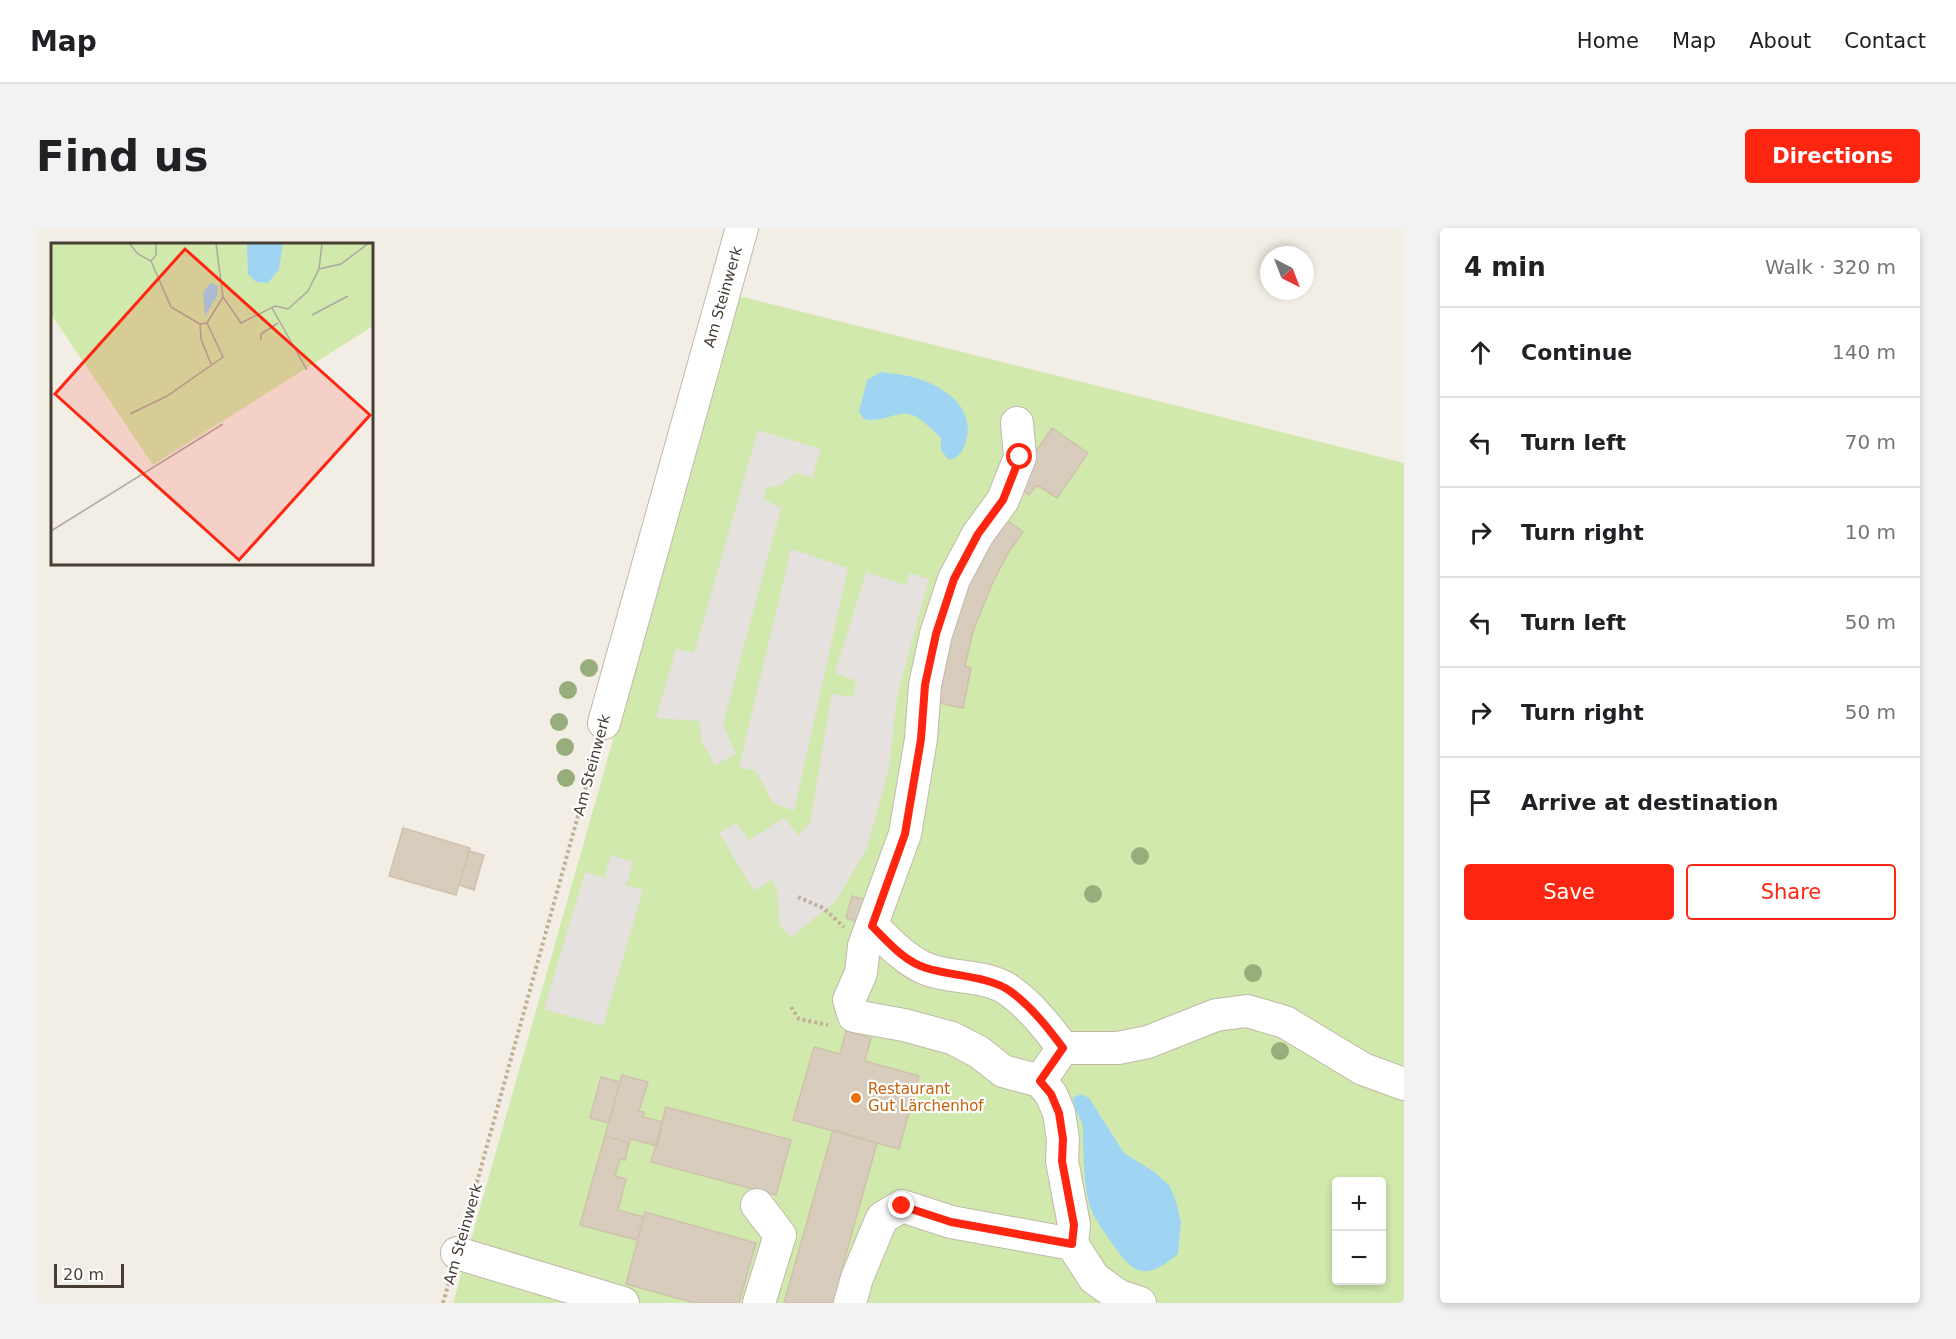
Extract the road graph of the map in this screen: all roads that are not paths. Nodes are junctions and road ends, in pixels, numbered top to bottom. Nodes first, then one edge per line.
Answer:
1 (742, 228) edge
2 (1017, 423) dead end
3 (604, 723) road end
4 (868, 936) junction
5 (1063, 1048) junction
6 (1040, 1081) junction
7 (1404, 1084) edge
8 (758, 1204) dead end
9 (1072, 1244) junction
10 (457, 1253) road end
11 (623, 1303) edge
12 (759, 1303) edge
13 (850, 1303) edge
14 (1140, 1303) edge

1 - 3 street, Am Steinwerk
2 - 4 street
4 - 5 street
4 - 6 street
5 - 6 street
5 - 7 street
6 - 9 street
8 - 12 street
9 - 13 street
9 - 14 street
10 - 11 street

